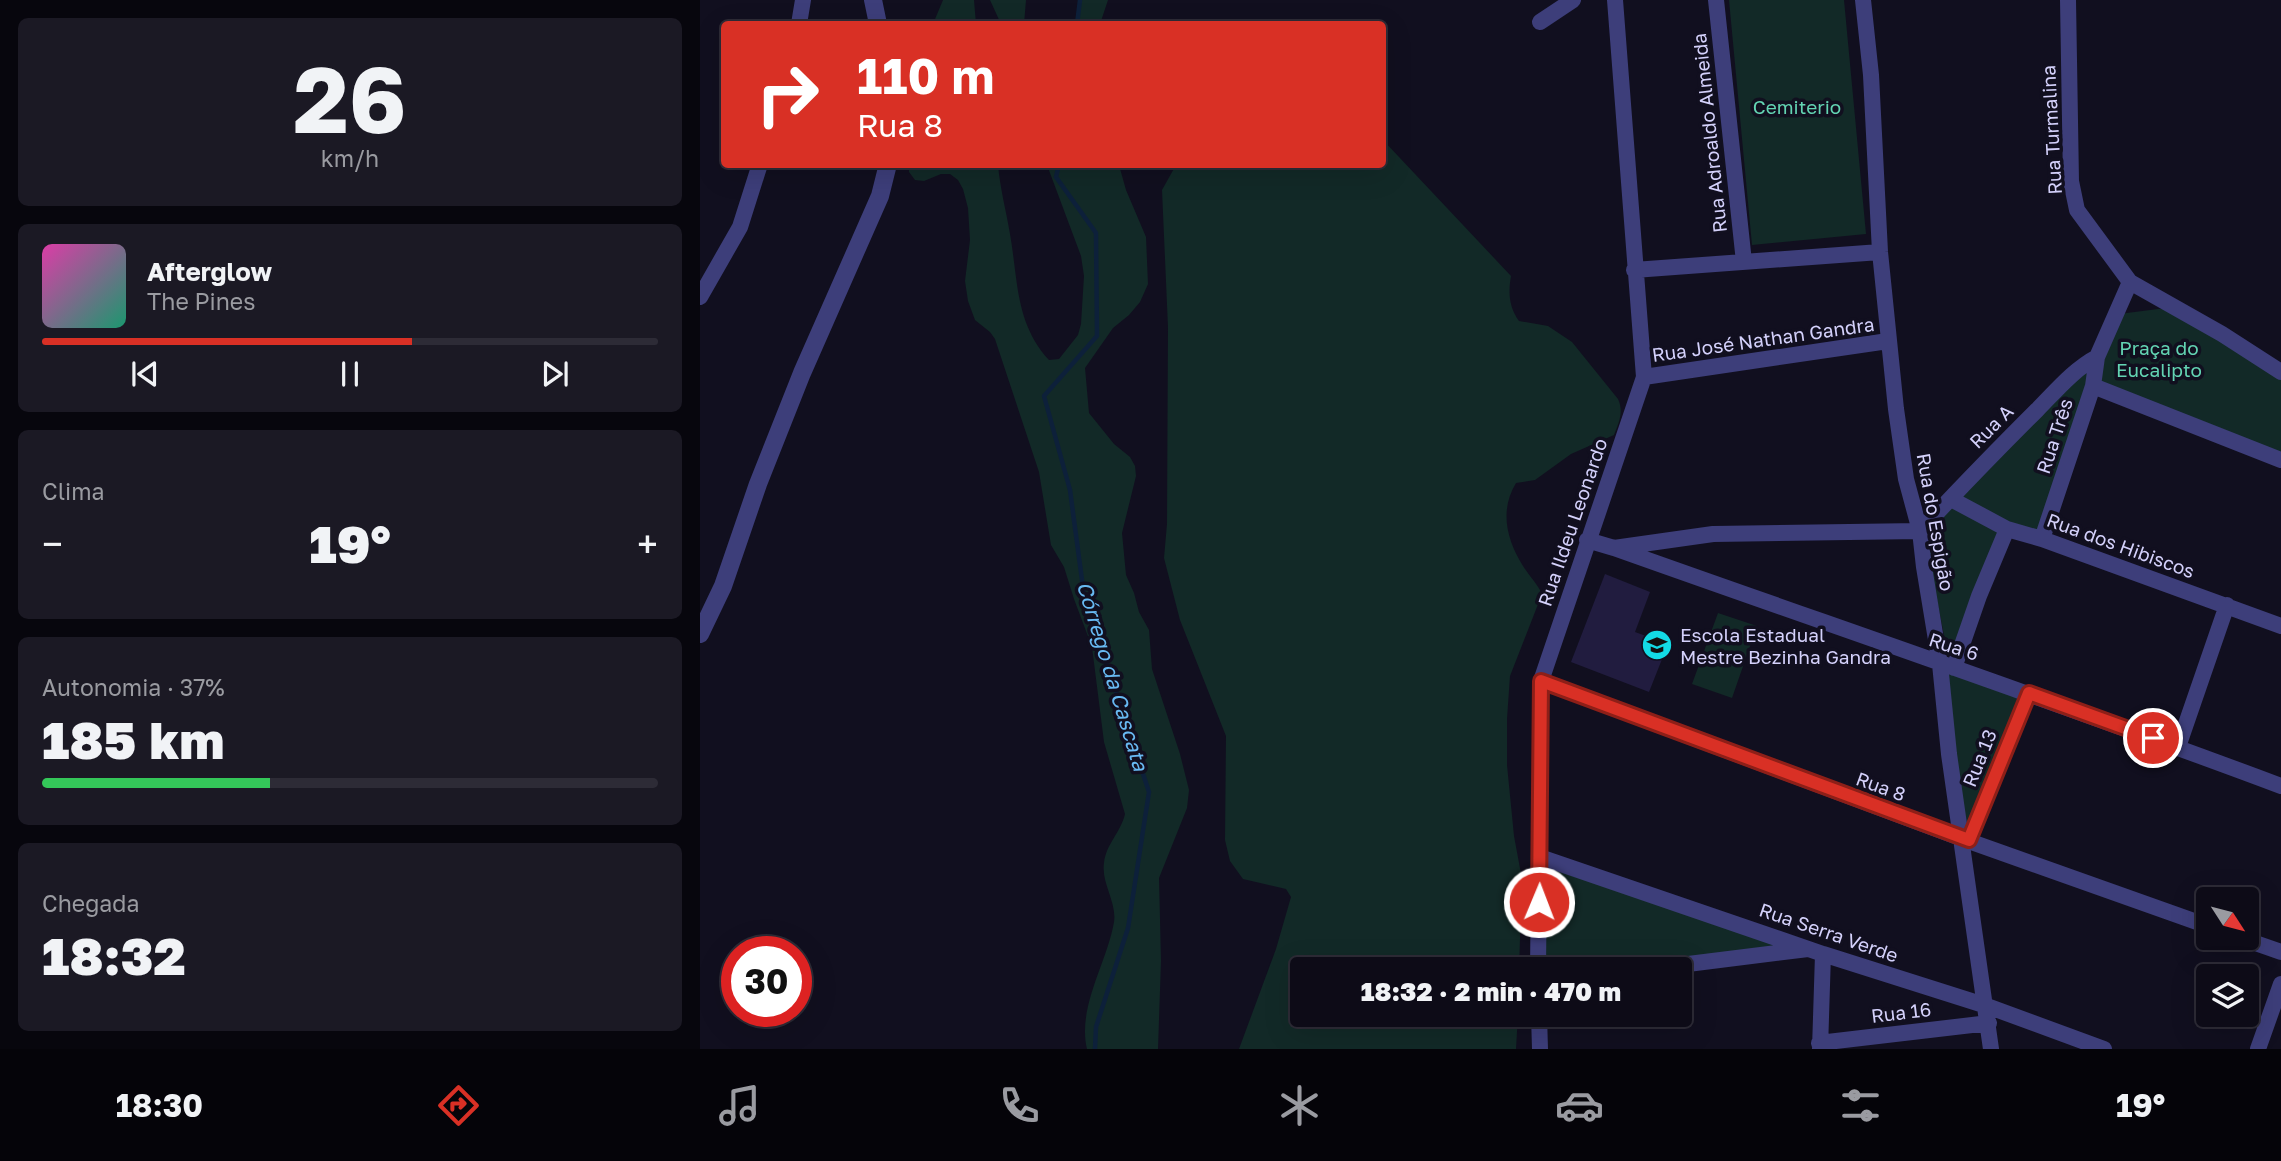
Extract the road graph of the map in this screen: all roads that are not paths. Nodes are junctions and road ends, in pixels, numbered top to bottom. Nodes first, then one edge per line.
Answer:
1 (803, 0) edge
2 (873, 0) edge
3 (1573, 0) edge
4 (1615, 0) edge
5 (1716, 0) edge
6 (1863, 0) edge
7 (2068, 0) edge
8 (800, 21) edge
9 (877, 21) edge
10 (1540, 22) dead end
11 (759, 168) edge
12 (887, 168) edge
13 (1880, 252) junction
14 (1744, 262) junction
15 (1634, 270) junction
16 (2130, 282) junction
17 (700, 297) edge
18 (1888, 341) junction
19 (2097, 357) junction
20 (2281, 372) edge
21 (1644, 377) junction
22 (2093, 386) junction
23 (2281, 460) edge
24 (1951, 499) junction
25 (2007, 529) junction
26 (1920, 531) junction
27 (2042, 538) junction
28 (1587, 540) junction
29 (1614, 548) junction
30 (2227, 606) junction
31 (2281, 626) edge
32 (700, 634) edge
33 (1947, 666) junction
34 (1541, 681) junction
35 (2029, 693) junction
36 (2178, 747) junction
37 (2281, 786) edge
38 (1966, 839) junction
39 (1540, 857) junction
40 (2196, 922) edge
41 (2259, 944) edge
42 (1816, 951) junction
43 (2281, 952) edge
44 (1538, 957) edge
45 (1692, 964) edge
46 (2281, 984) edge
47 (1988, 1014) junction
48 (1539, 1027) edge
49 (1820, 1046) edge
50 (2095, 1048) edge
51 (1540, 1049) edge
52 (1991, 1049) edge
53 (2258, 1049) edge

1 - 8 street
2 - 9 street
3 - 10 street
4 - 15 street
5 - 14 street, Rua Adroaldo Almeida
6 - 13 street, Rua do Espigão
7 - 16 street, Rua Turmalina
11 - 17 street
12 - 32 street
13 - 14 street
13 - 18 street, Rua do Espigão
14 - 15 street
15 - 21 street
16 - 19 street
16 - 20 street
18 - 21 street, Rua José Nathan Gandra
18 - 26 street, Rua do Espigão
19 - 22 street
19 - 24 street, Rua A
21 - 28 street, Rua Ildeu Leonardo
22 - 23 street
22 - 27 street, Rua Três
24 - 25 street, Rua dos Hibiscos
24 - 26 street, Rua A
25 - 27 street, Rua dos Hibiscos
25 - 33 street
26 - 29 street
26 - 33 street, Rua do Espigão
27 - 30 street, Rua dos Hibiscos
28 - 29 street
28 - 34 street, Rua Ildeu Leonardo
29 - 33 street, Rua 6
30 - 31 street, Rua dos Hibiscos
30 - 36 street
33 - 35 street, Rua 6
33 - 38 street, Rua do Espigão
34 - 38 street, Rua 8
34 - 39 street, Rua Ildeu Leonardo
35 - 36 street, Rua 6
35 - 38 street, Rua 13
36 - 37 street, Rua 6
38 - 40 street, Rua 8
38 - 47 street, Rua do Espigão
39 - 42 street, Rua Serra Verde
39 - 44 street, Rua Ildeu Leonardo
41 - 43 street
42 - 45 street
42 - 47 street, Rua Serra Verde
42 - 49 street
46 - 53 street
47 - 49 street, Rua 16
47 - 50 street, Rua Serra Verde
47 - 52 street, Rua do Espigão
48 - 51 street

